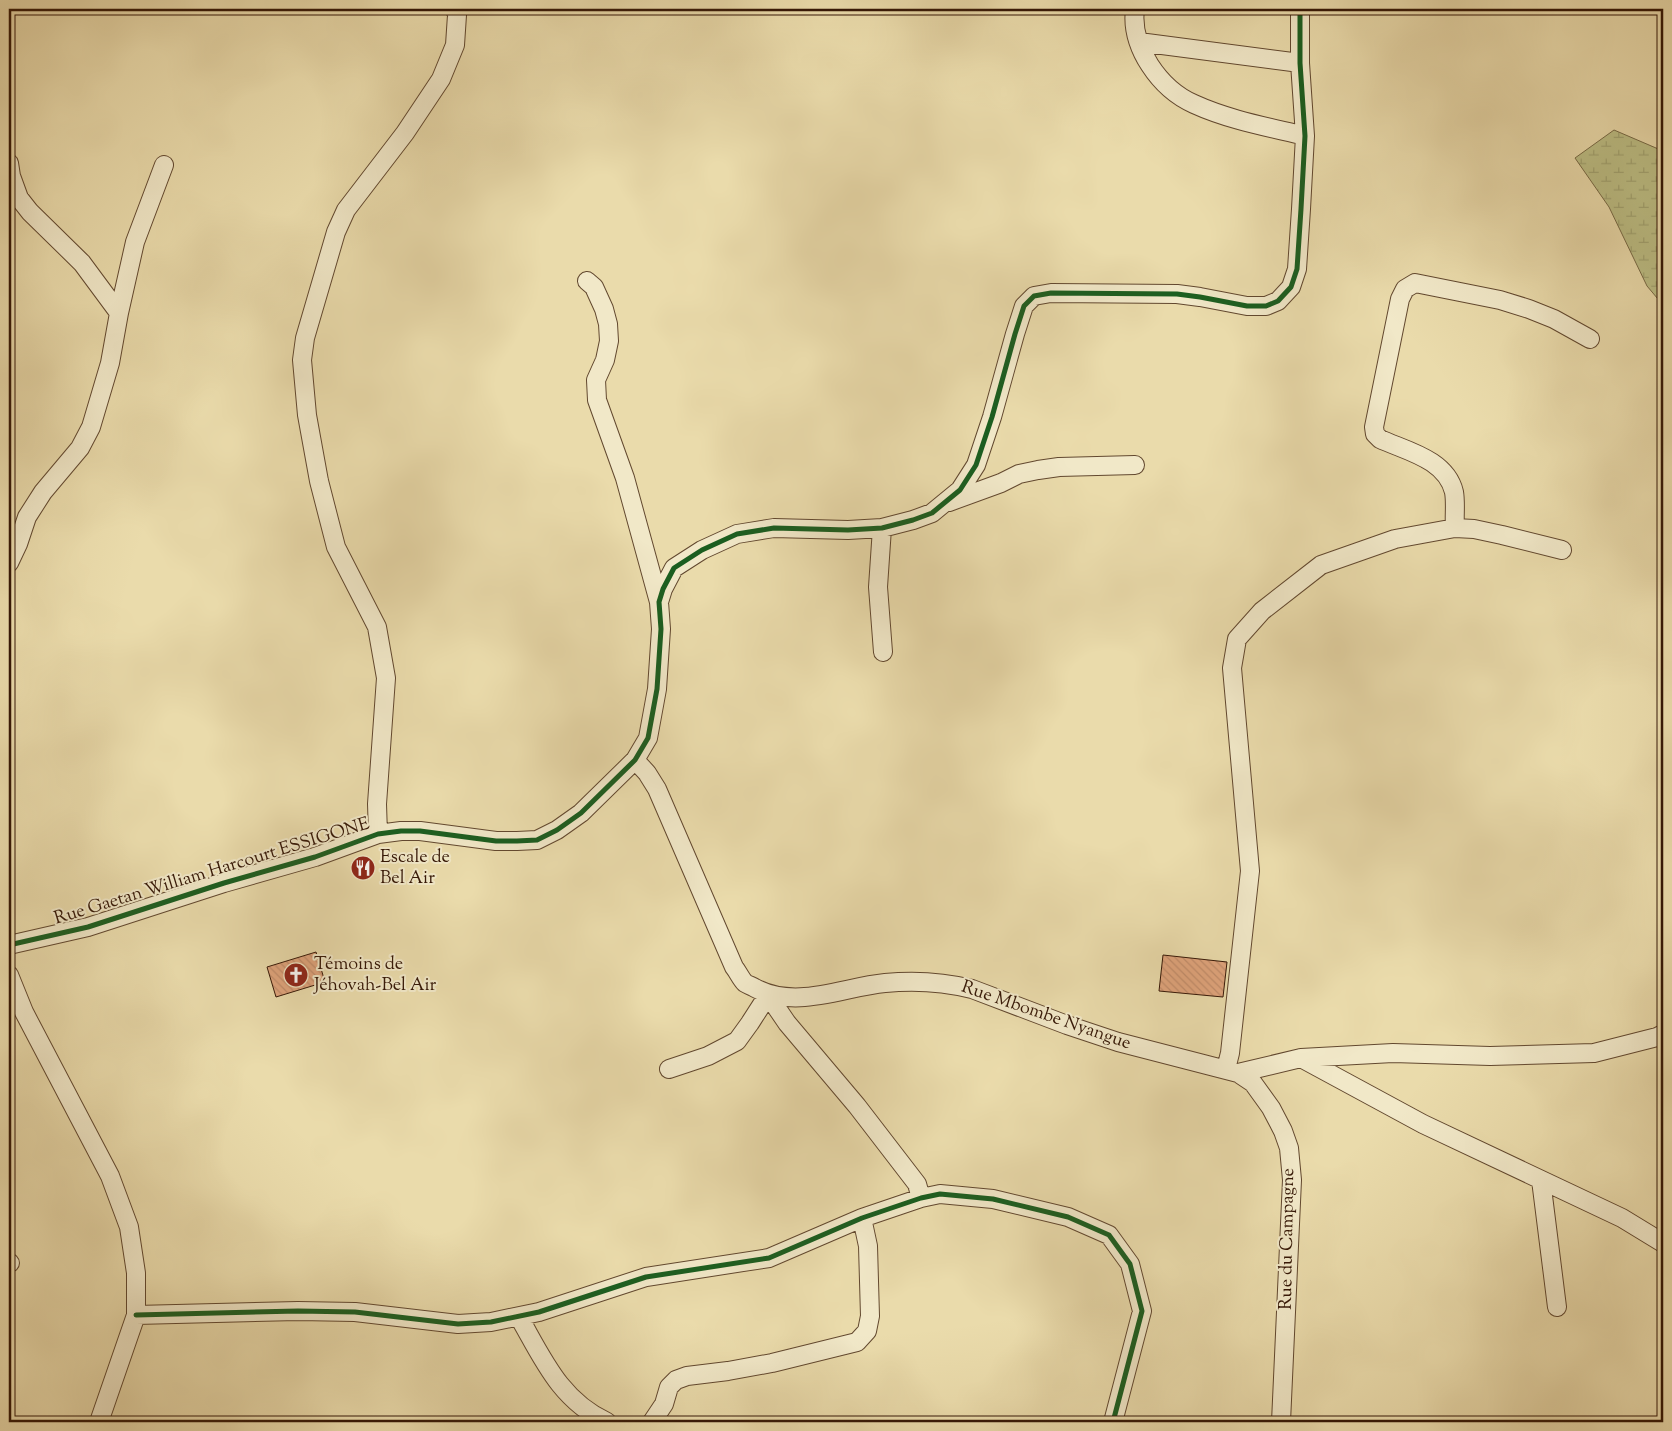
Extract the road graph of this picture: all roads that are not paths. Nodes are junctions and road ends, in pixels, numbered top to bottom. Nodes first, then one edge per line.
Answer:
1 (454, 9) edge
2 (1134, 9) edge
3 (1300, 9) edge
4 (1138, 42) junction
5 (1300, 64) junction
6 (1305, 136) junction
7 (9, 163) edge
8 (164, 165) dead end
9 (587, 281) dead end
10 (119, 313) junction
11 (1590, 339) dead end
12 (1135, 465) dead end
13 (943, 504) junction
14 (882, 528) junction
15 (1455, 528) junction
16 (1562, 550) dead end
17 (9, 564) edge
18 (659, 602) junction
19 (883, 652) dead end
20 (635, 760) junction
21 (378, 834) junction
22 (9, 945) edge
23 (9, 975) edge
24 (768, 995) junction
25 (1663, 1034) edge
26 (1301, 1058) junction
27 (669, 1070) dead end
28 (1232, 1071) junction
29 (1540, 1180) junction
30 (921, 1198) junction
31 (862, 1218) junction
32 (1663, 1243) edge
33 (1557, 1307) dead end
34 (136, 1315) junction
35 (519, 1317) junction
36 (99, 1422) edge
37 (606, 1422) edge
38 (652, 1422) edge
39 (1112, 1422) edge
40 (1281, 1422) edge

1 - 21 street
2 - 4 street
3 - 5 street
4 - 5 street
4 - 6 street
5 - 6 street
6 - 13 street
7 - 10 street
8 - 10 street
9 - 18 street, Rue Gaetan William Harcourt ESSIGONE
10 - 17 street
11 - 15 street
12 - 13 street
13 - 14 street
14 - 18 street
14 - 19 street
15 - 16 street
15 - 28 street
18 - 20 street, Rue Gaetan William Harcourt ESSIGONE
20 - 21 street, Rue Gaetan William Harcourt ESSIGONE
20 - 24 street, Rue Mbombe Nyangue
21 - 22 street, Rue Gaetan William Harcourt ESSIGONE
23 - 34 street
24 - 27 street
24 - 28 street, Rue Mbombe Nyangue
24 - 30 street
25 - 26 street
26 - 28 street
26 - 29 street
28 - 40 street, Rue du Campagne
29 - 32 street
29 - 33 street
30 - 31 street
30 - 39 street
31 - 35 street
31 - 38 street
34 - 35 street
34 - 36 street
35 - 37 street

